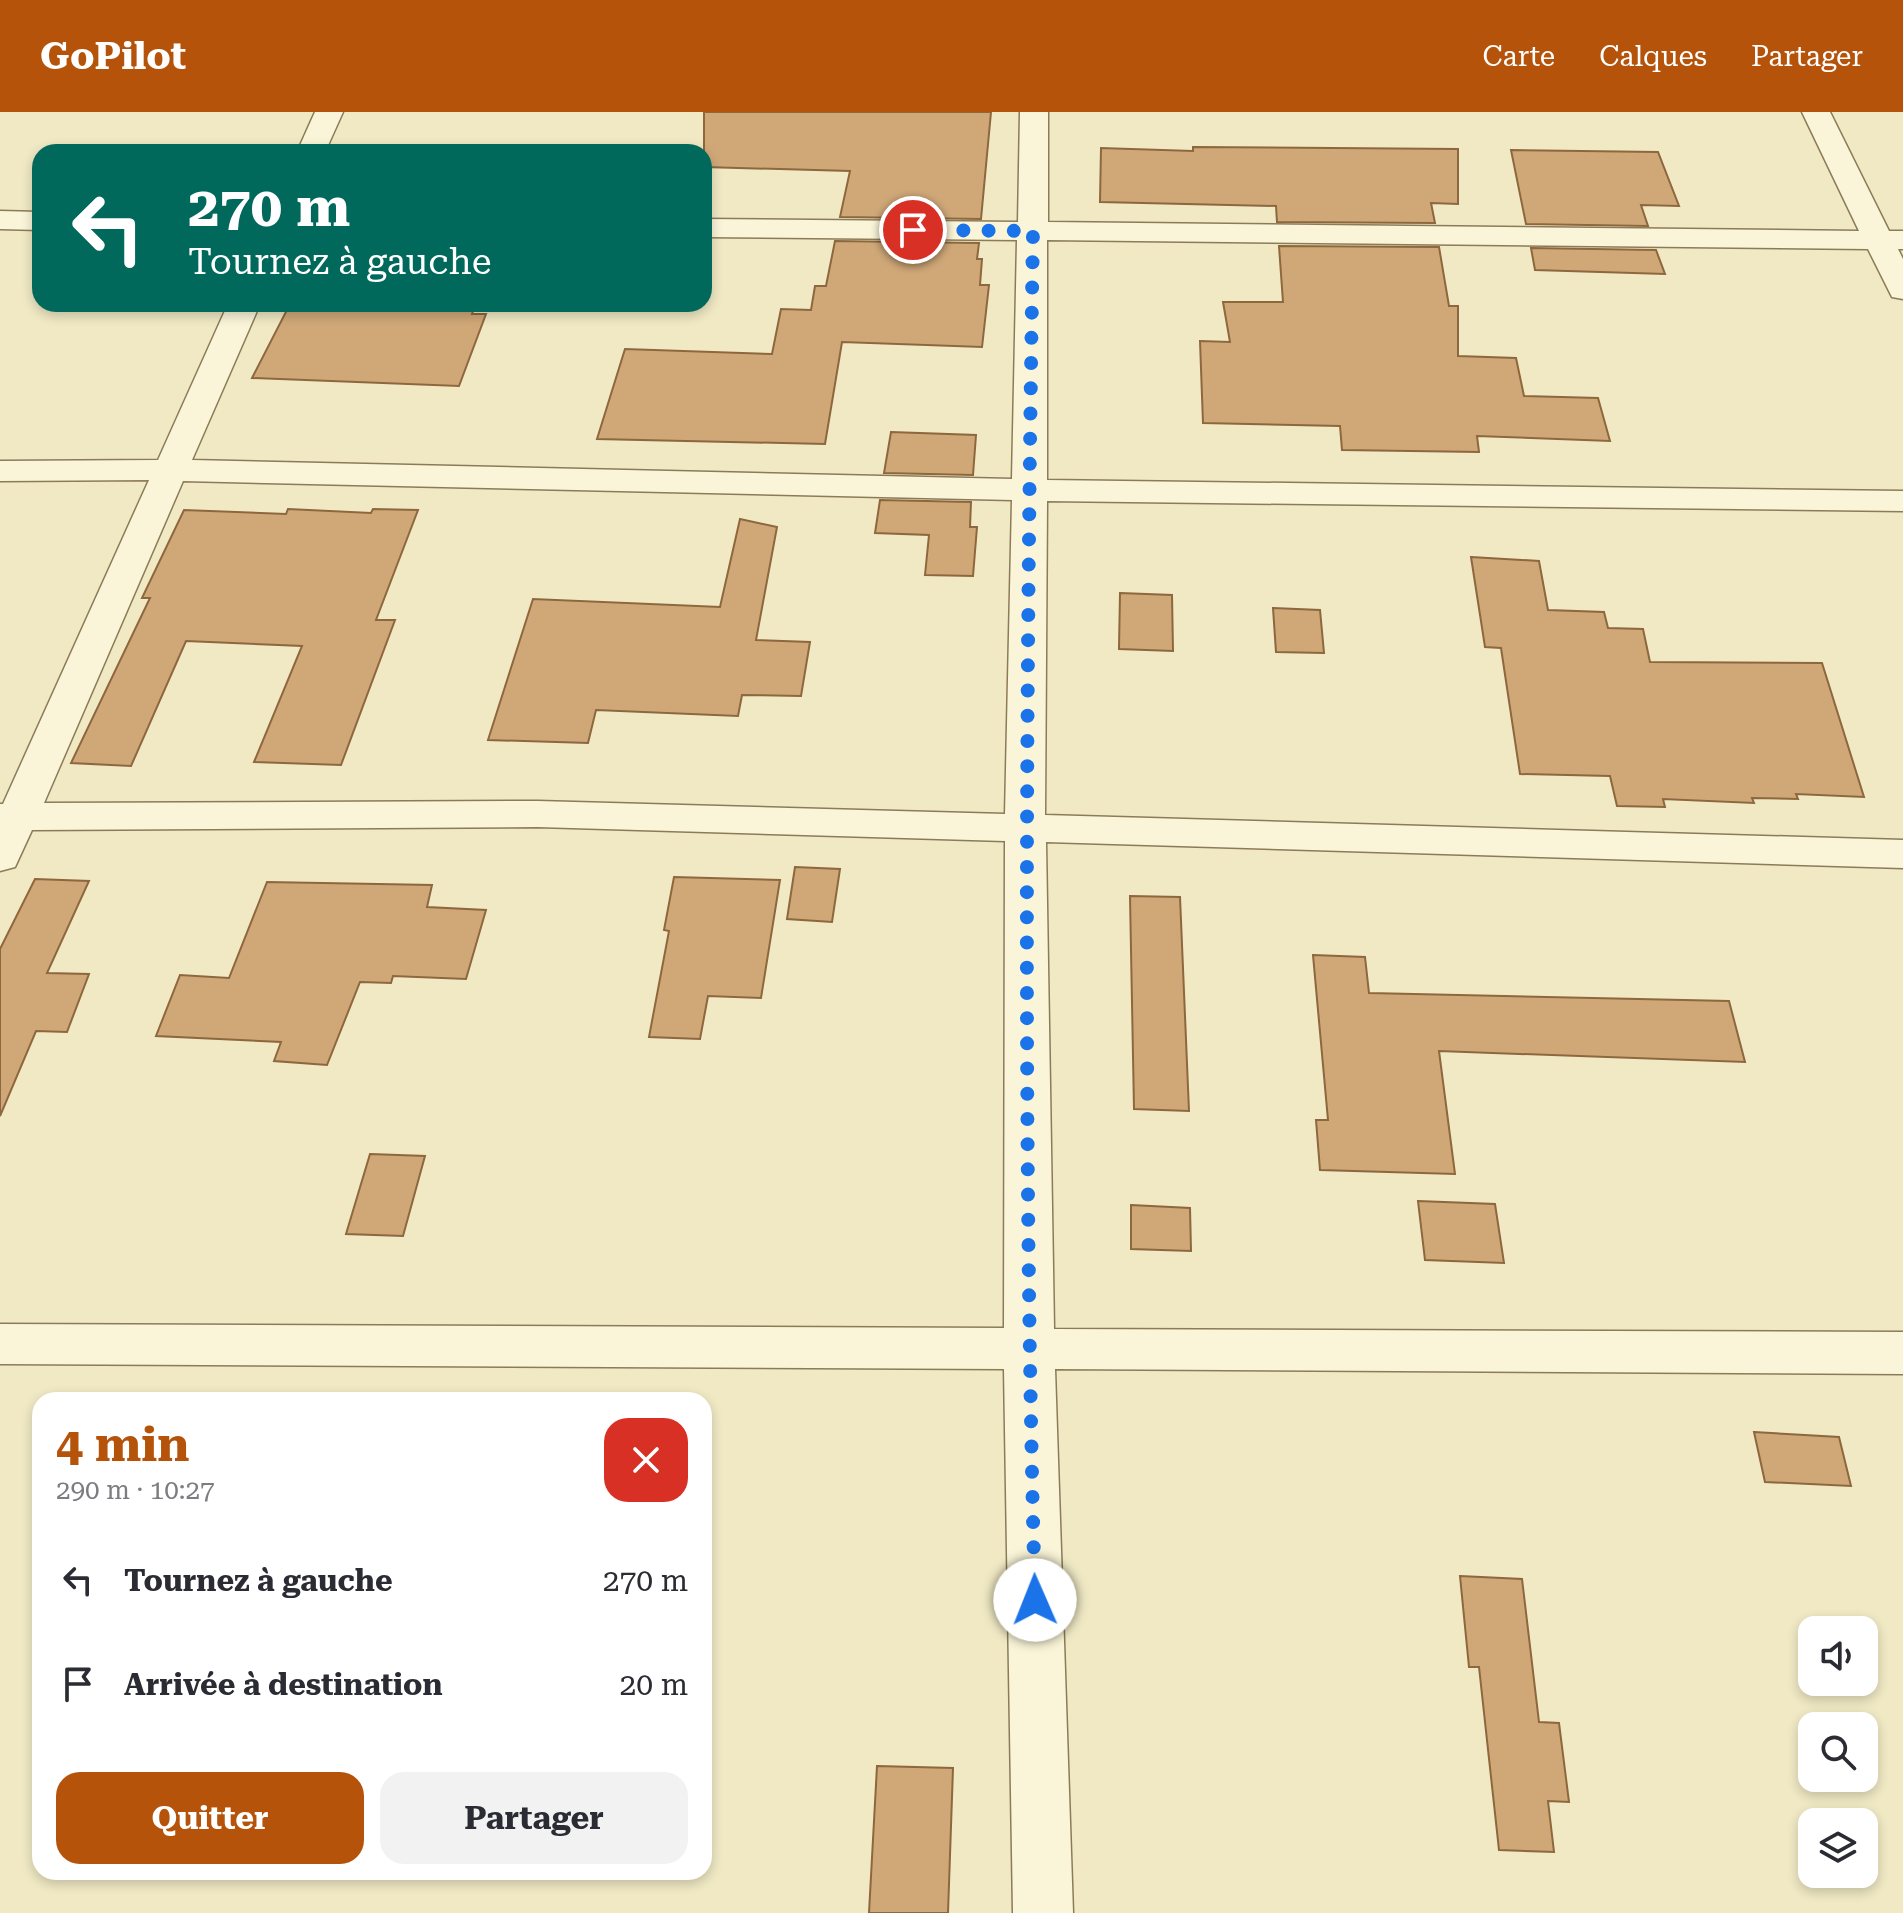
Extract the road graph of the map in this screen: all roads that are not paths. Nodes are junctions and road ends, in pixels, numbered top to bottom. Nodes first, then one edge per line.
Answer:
1 (329, 112) edge
2 (1034, 112) edge
3 (1816, 112) edge
4 (315, 144) edge
5 (0, 220) edge
6 (32, 221) edge
7 (712, 228) edge
8 (1033, 231) junction
9 (1891, 240) edge
10 (1903, 290) edge
11 (240, 312) edge
12 (171, 470) junction
13 (0, 471) edge
14 (1029, 490) junction
15 (1903, 501) edge
16 (8, 818) edge
17 (1025, 830) junction
18 (1903, 854) edge
19 (0, 857) edge
20 (0, 1344) edge
21 (1029, 1349) junction
22 (1903, 1353) edge
23 (1043, 1913) edge

1 - 4 street
2 - 8 street
3 - 9 street
5 - 6 street
7 - 8 street
8 - 9 street
8 - 14 street
9 - 10 street
11 - 12 street
12 - 13 street
12 - 14 street
12 - 16 street
14 - 15 street
14 - 17 street
16 - 17 street
16 - 19 street
17 - 18 street
17 - 21 street
20 - 21 street
21 - 22 street
21 - 23 street

